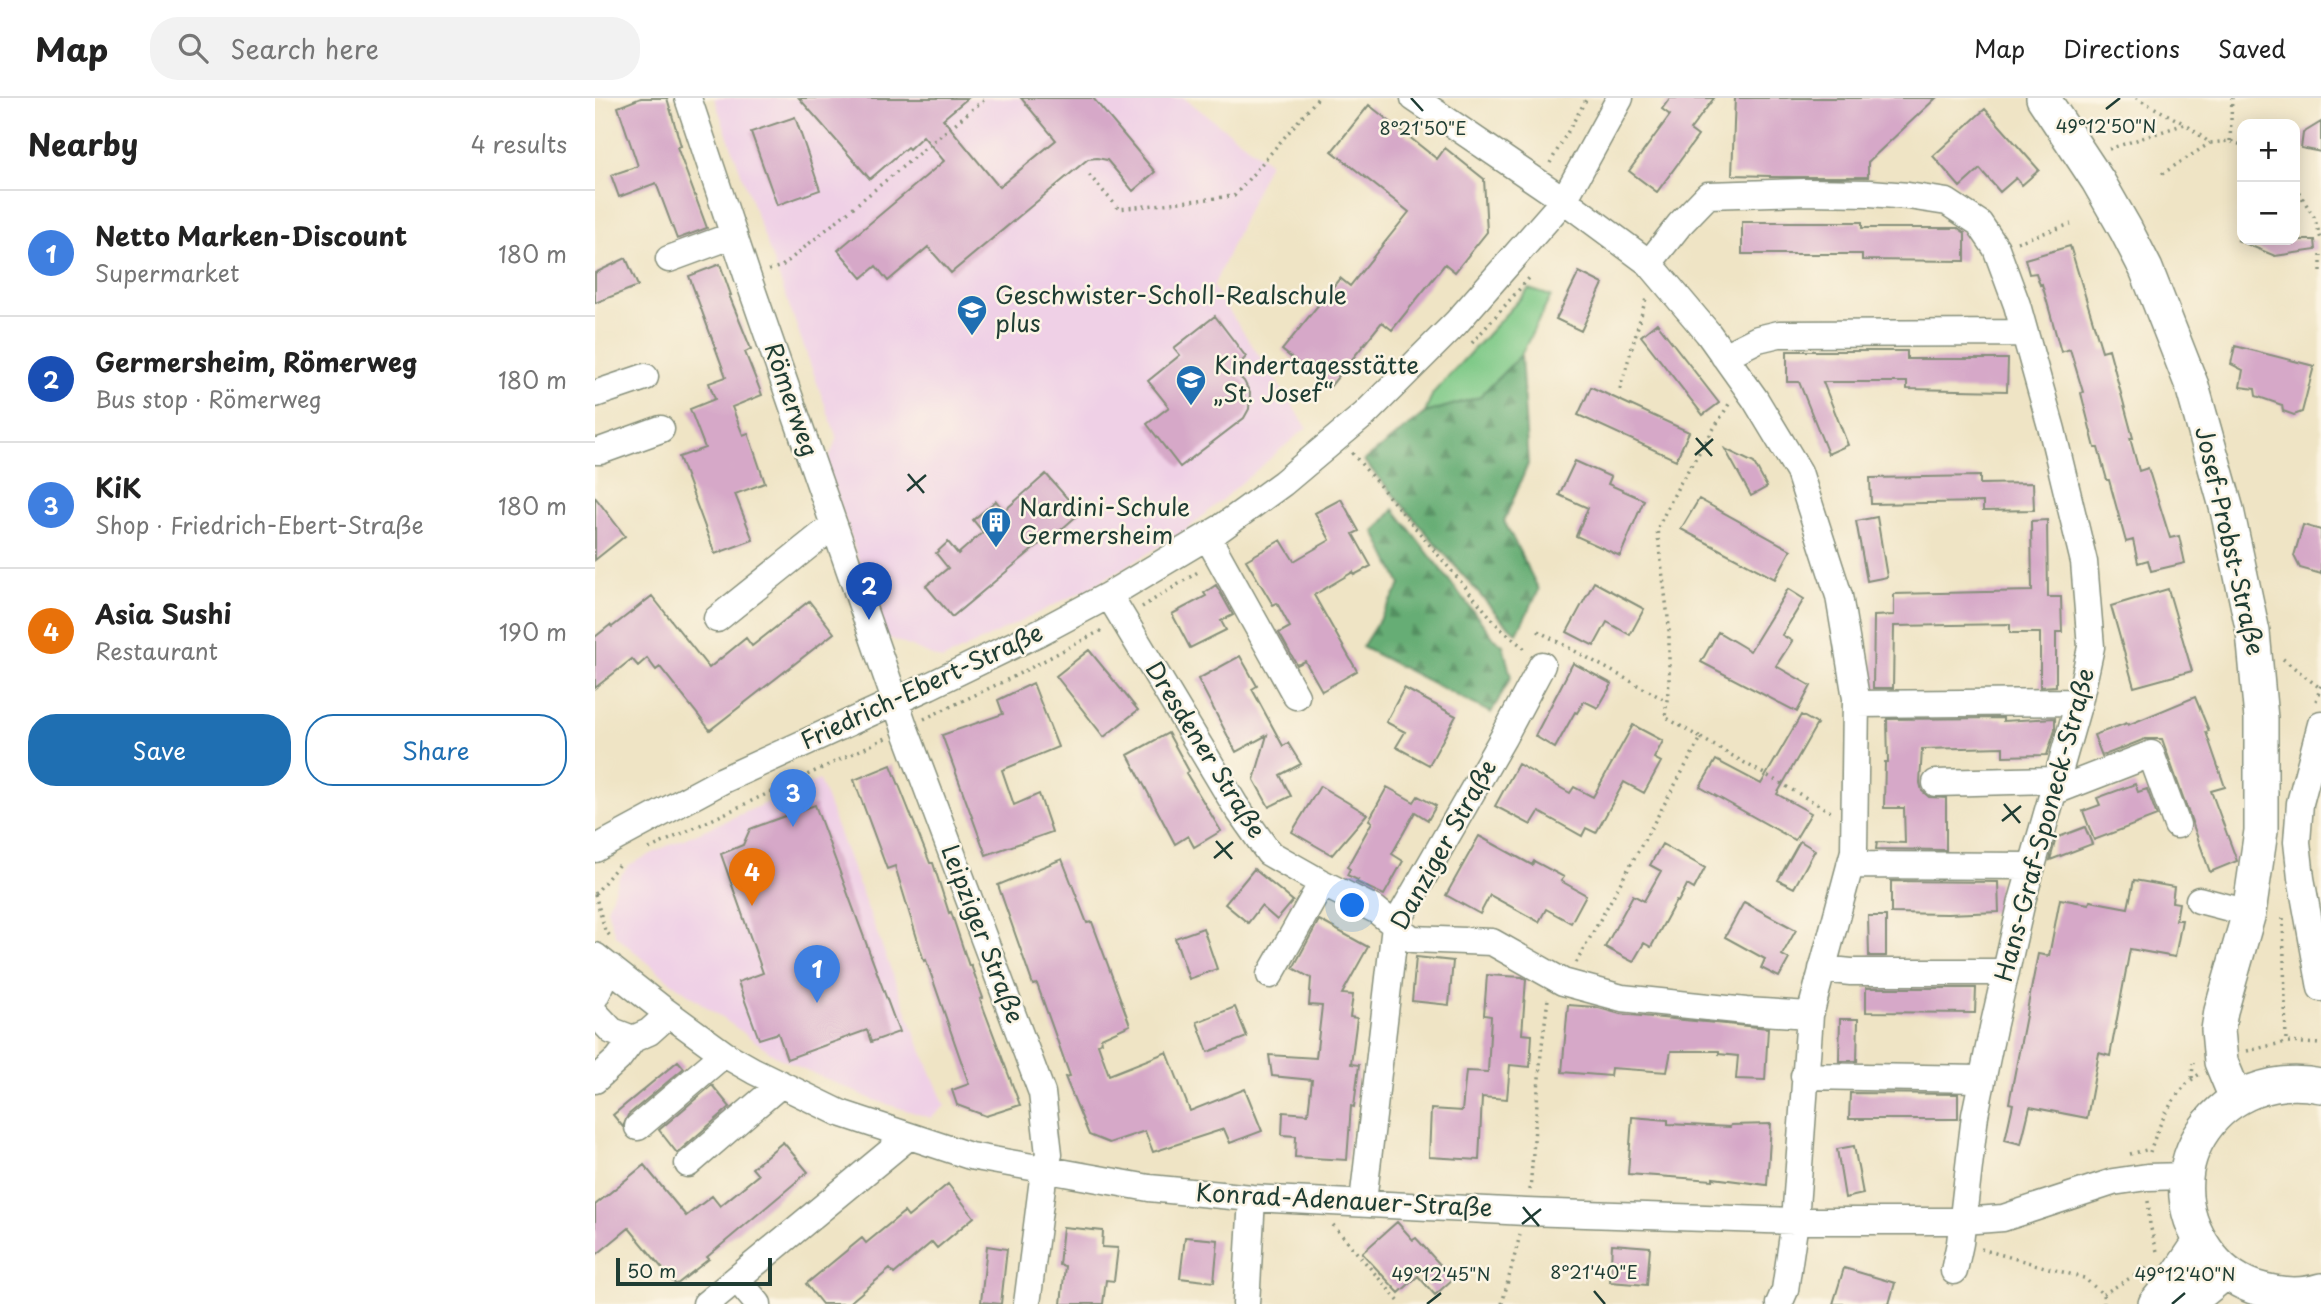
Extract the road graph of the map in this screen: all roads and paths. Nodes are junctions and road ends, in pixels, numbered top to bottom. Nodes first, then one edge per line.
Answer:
1 (688, 98) edge
2 (986, 98) edge
3 (1318, 98) edge
4 (1414, 98) edge
5 (1587, 98) edge
6 (1621, 98) edge
7 (2043, 98) edge
8 (2136, 98) edge
9 (2232, 98) edge
10 (2185, 124) junction
11 (2230, 141) junction
12 (2210, 143) junction
13 (2237, 143) edge
14 (2101, 152) dead end
15 (2162, 174) dead end
16 (1089, 175) dead end
17 (1539, 183) junction
18 (2300, 194) edge
19 (1564, 200) junction
20 (2071, 224) dead end
21 (734, 235) junction
22 (2321, 239) edge
23 (1996, 248) junction
24 (2321, 255) edge
25 (669, 258) dead end
26 (1651, 266) junction
27 (2321, 274) edge
28 (748, 278) junction
29 (2024, 333) junction
30 (1724, 356) junction
31 (645, 377) dead end
32 (1742, 381) junction
33 (1620, 388) dead end
34 (595, 394) edge
35 (661, 429) dead end
36 (1338, 438) junction
37 (595, 451) edge
38 (834, 525) junction
39 (1207, 536) junction
40 (1109, 595) junction
41 (717, 619) dead end
42 (1538, 631) dead end
43 (2277, 654) dead end
44 (1542, 665) joint
45 (2321, 685) edge
46 (1296, 696) dead end
47 (896, 701) junction
48 (1667, 701) junction
49 (2079, 702) junction
50 (1856, 704) junction
51 (2321, 724) edge
52 (1701, 737) junction
53 (1936, 783) dead end
54 (2055, 786) junction
55 (1854, 825) junction
56 (2177, 825) dead end
57 (595, 849) edge
58 (1850, 865) junction
59 (2032, 866) junction
60 (1322, 883) junction
61 (595, 894) edge
62 (2199, 901) dead end
63 (2249, 913) junction
64 (2314, 918) edge
65 (1395, 926) junction
66 (606, 954) edge
67 (1822, 969) junction
68 (2006, 972) junction
69 (1270, 975) dead end
70 (1563, 982) junction
71 (2321, 988) edge
72 (595, 997) edge
73 (595, 1013) edge
74 (669, 1014) junction
75 (1810, 1015) junction
76 (633, 1040) junction
77 (2286, 1042) dead end
78 (2321, 1044) edge
79 (724, 1054) junction
80 (1804, 1076) junction
81 (1982, 1079) junction
82 (595, 1080) edge
83 (781, 1084) junction
84 (2321, 1086) edge
85 (2236, 1098) junction
86 (638, 1127) dead end
87 (908, 1137) junction
88 (2150, 1149) dead end
89 (2123, 1156) dead end
90 (688, 1164) dead end
91 (1044, 1171) junction
92 (2186, 1175) junction
93 (1252, 1198) junction
94 (1311, 1200) junction
95 (1528, 1200) junction
96 (1363, 1202) junction
97 (1795, 1221) junction
98 (1962, 1232) junction
99 (2200, 1242) junction
100 (2160, 1261) dead end
101 (1954, 1271) dead end
102 (2226, 1272) junction
103 (737, 1279) junction
104 (2321, 1290) edge
105 (2103, 1294) junction
106 (706, 1304) edge
107 (758, 1304) edge
108 (1027, 1304) edge
109 (1246, 1304) edge
110 (1401, 1304) edge
111 (1501, 1304) edge
112 (1779, 1304) edge
113 (2104, 1304) edge
114 (2155, 1304) edge
115 (2187, 1304) edge

1 - 21 street, Römerweg
2 - 28 path
3 - 16 path
4 - 17 street
5 - 17 path
6 - 19 street, Friedrich-Ebert-Straße
7 - 63 main road, Josef-Probst-Straße
8 - 10 path
9 - 11 path
10 - 12 path
10 - 14 path
11 - 12 path
11 - 13 path
12 - 15 path
17 - 19 street
18 - 22 path
19 - 26 street
19 - 36 street, Friedrich-Ebert-Straße
20 - 23 path
21 - 25 street
21 - 28 street, Römerweg
23 - 26 street, Hans-Graf-Sponeck-Straße
23 - 29 street, Hans-Graf-Sponeck-Straße
24 - 27 path
26 - 30 street
26 - 33 path
28 - 38 street, Römerweg
29 - 30 street
29 - 49 street, Hans-Graf-Sponeck-Straße
30 - 32 street
31 - 34 street
32 - 48 path
32 - 50 street
35 - 37 street
36 - 39 street, Friedrich-Ebert-Straße
36 - 44 path
38 - 41 street
38 - 47 street, Römerweg
39 - 40 street, Friedrich-Ebert-Straße
39 - 46 street
40 - 47 street, Friedrich-Ebert-Straße
40 - 60 street, Dresdener Straße
42 - 48 path
43 - 45 path
44 - 65 street, Danziger Straße
47 - 57 street, Friedrich-Ebert-Straße
47 - 91 street, Leipziger Straße
48 - 52 path
49 - 50 street
49 - 54 street, Hans-Graf-Sponeck-Straße
50 - 55 street
51 - 64 street
52 - 55 path
52 - 70 path
53 - 54 street
54 - 56 street
54 - 59 street, Hans-Graf-Sponeck-Straße
55 - 58 street
58 - 59 street
58 - 67 street
59 - 68 street, Hans-Graf-Sponeck-Straße
60 - 65 street, Dresdener Straße
60 - 69 street
61 - 66 path
62 - 63 street
63 - 85 main road, Josef-Probst-Straße
64 - 71 street
65 - 70 street, Dresdener Straße
65 - 96 street, Danziger Straße
66 - 72 street
66 - 74 street, Konrad-Adenauer-Straße
67 - 68 street
67 - 75 street
68 - 81 street, Hans-Graf-Sponeck-Straße
70 - 75 street, Dresdener Straße
70 - 95 path
73 - 76 street
74 - 76 street
74 - 79 street, Konrad-Adenauer-Straße
75 - 80 street
76 - 82 street
77 - 78 path
79 - 83 street, Konrad-Adenauer-Straße
79 - 86 street
80 - 81 street
80 - 97 street
81 - 98 street, Hans-Graf-Sponeck-Straße
83 - 87 street, Konrad-Adenauer-Straße
83 - 90 street
84 - 85 main road
85 - 92 main road
87 - 91 street, Konrad-Adenauer-Straße
87 - 103 street
88 - 89 path
91 - 93 street, Konrad-Adenauer-Straße
91 - 108 street, Leipziger Straße
92 - 98 street, Konrad-Adenauer-Straße
92 - 99 main road
93 - 94 street, Konrad-Adenauer-Straße
93 - 109 street
94 - 96 street, Konrad-Adenauer-Straße
94 - 110 path
95 - 96 street, Konrad-Adenauer-Straße
95 - 97 street, Konrad-Adenauer-Straße
95 - 111 path
97 - 98 street, Konrad-Adenauer-Straße
97 - 112 street
98 - 101 street, Hans-Graf-Sponeck-Straße
98 - 105 path
99 - 102 main road
99 - 114 main road
100 - 105 path
102 - 104 main road
102 - 115 main road
103 - 106 street
103 - 107 street
105 - 113 path

